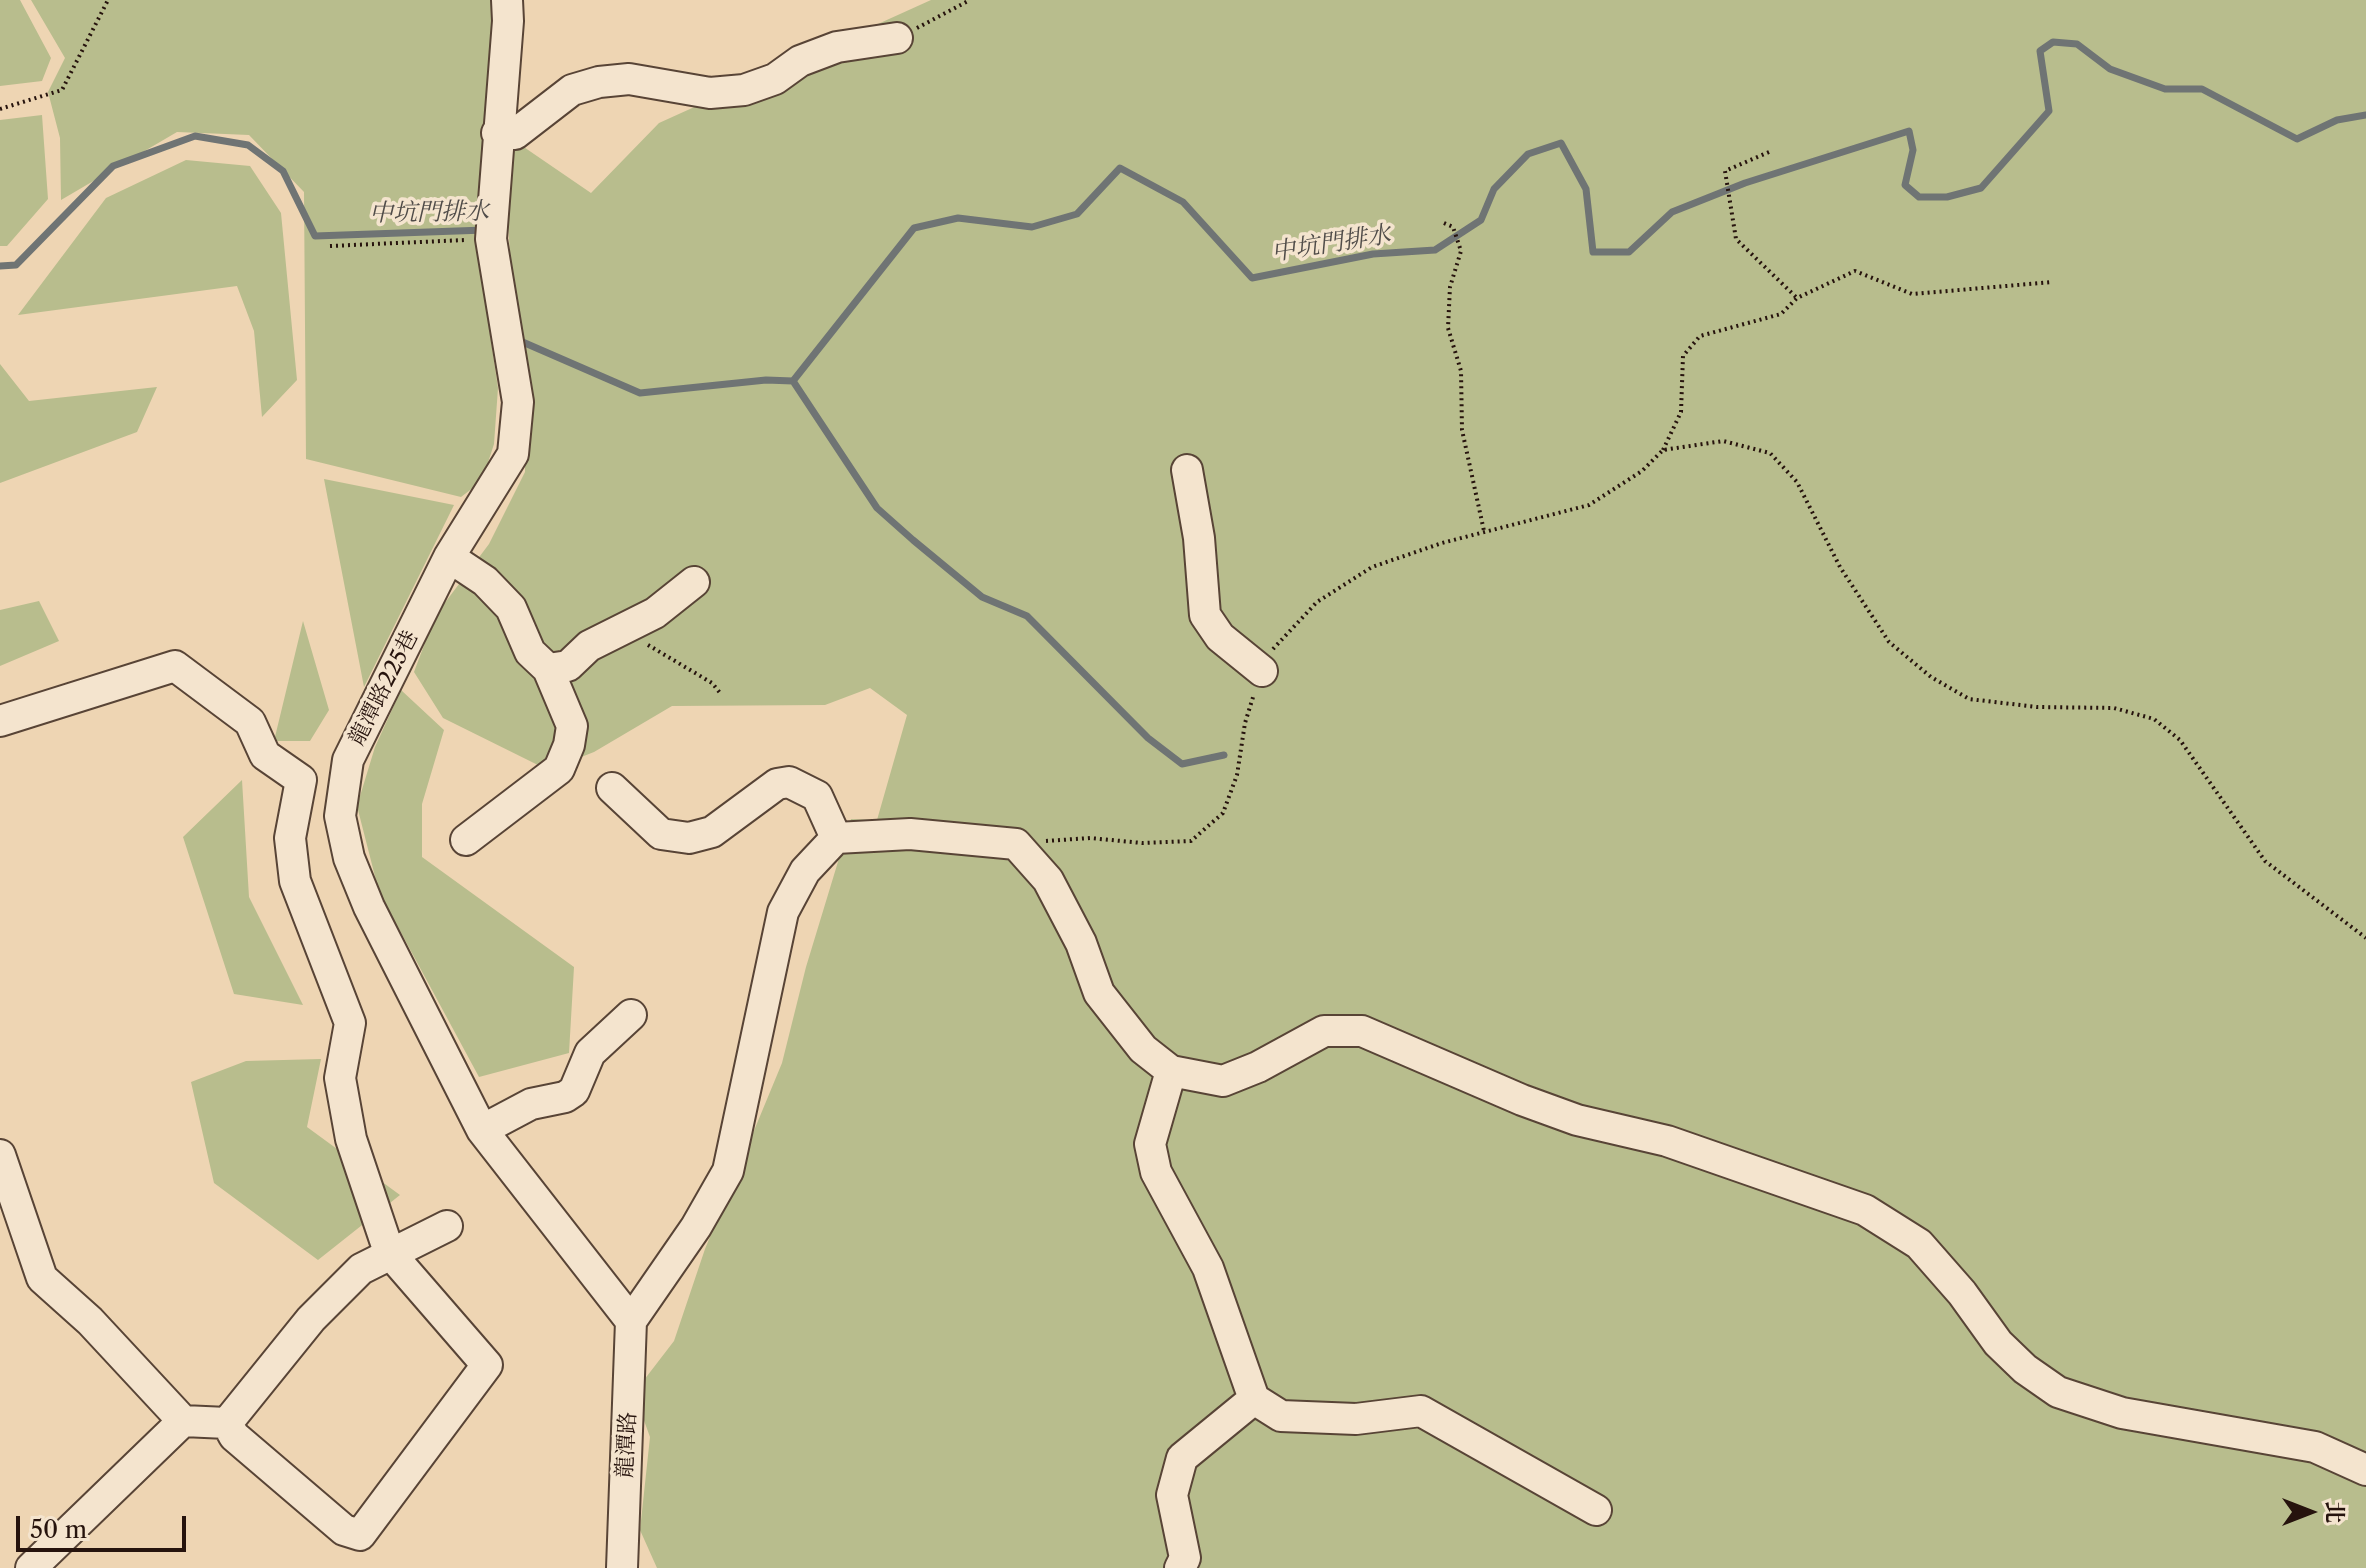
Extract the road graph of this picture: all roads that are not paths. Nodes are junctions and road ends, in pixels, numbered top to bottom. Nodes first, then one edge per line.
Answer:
1 (507, 0) edge
2 (897, 38) road end
3 (497, 133) junction
4 (1187, 470) dead end
5 (449, 557) junction
6 (694, 582) dead end
7 (548, 669) junction
8 (1262, 671) road end
9 (0, 721) edge
10 (612, 788) dead end
11 (836, 838) junction
12 (466, 840) dead end
13 (631, 1015) dead end
14 (1171, 1071) junction
15 (482, 1130) junction
16 (0, 1155) edge
17 (447, 1226) dead end
18 (389, 1252) junction
19 (631, 1321) junction
20 (1254, 1399) junction
21 (183, 1421) junction
22 (227, 1423) junction
23 (2366, 1470) edge
24 (1596, 1510) dead end
25 (31, 1568) edge
26 (622, 1568) edge
27 (1180, 1568) edge

1 - 3 street, 龍潭路225巷
2 - 3 street
3 - 5 street, 龍潭路225巷
4 - 8 street
5 - 7 street
5 - 15 street, 龍潭路225巷
6 - 7 street
7 - 12 street
9 - 18 street
10 - 11 street
11 - 14 street
11 - 19 street
13 - 15 street
14 - 20 street
14 - 23 street
15 - 19 street, 龍潭路225巷
16 - 21 street
17 - 18 street
18 - 22 street
18 - 22 street
19 - 26 street, 龍潭路
20 - 24 street
20 - 27 street
21 - 22 street
21 - 25 street

